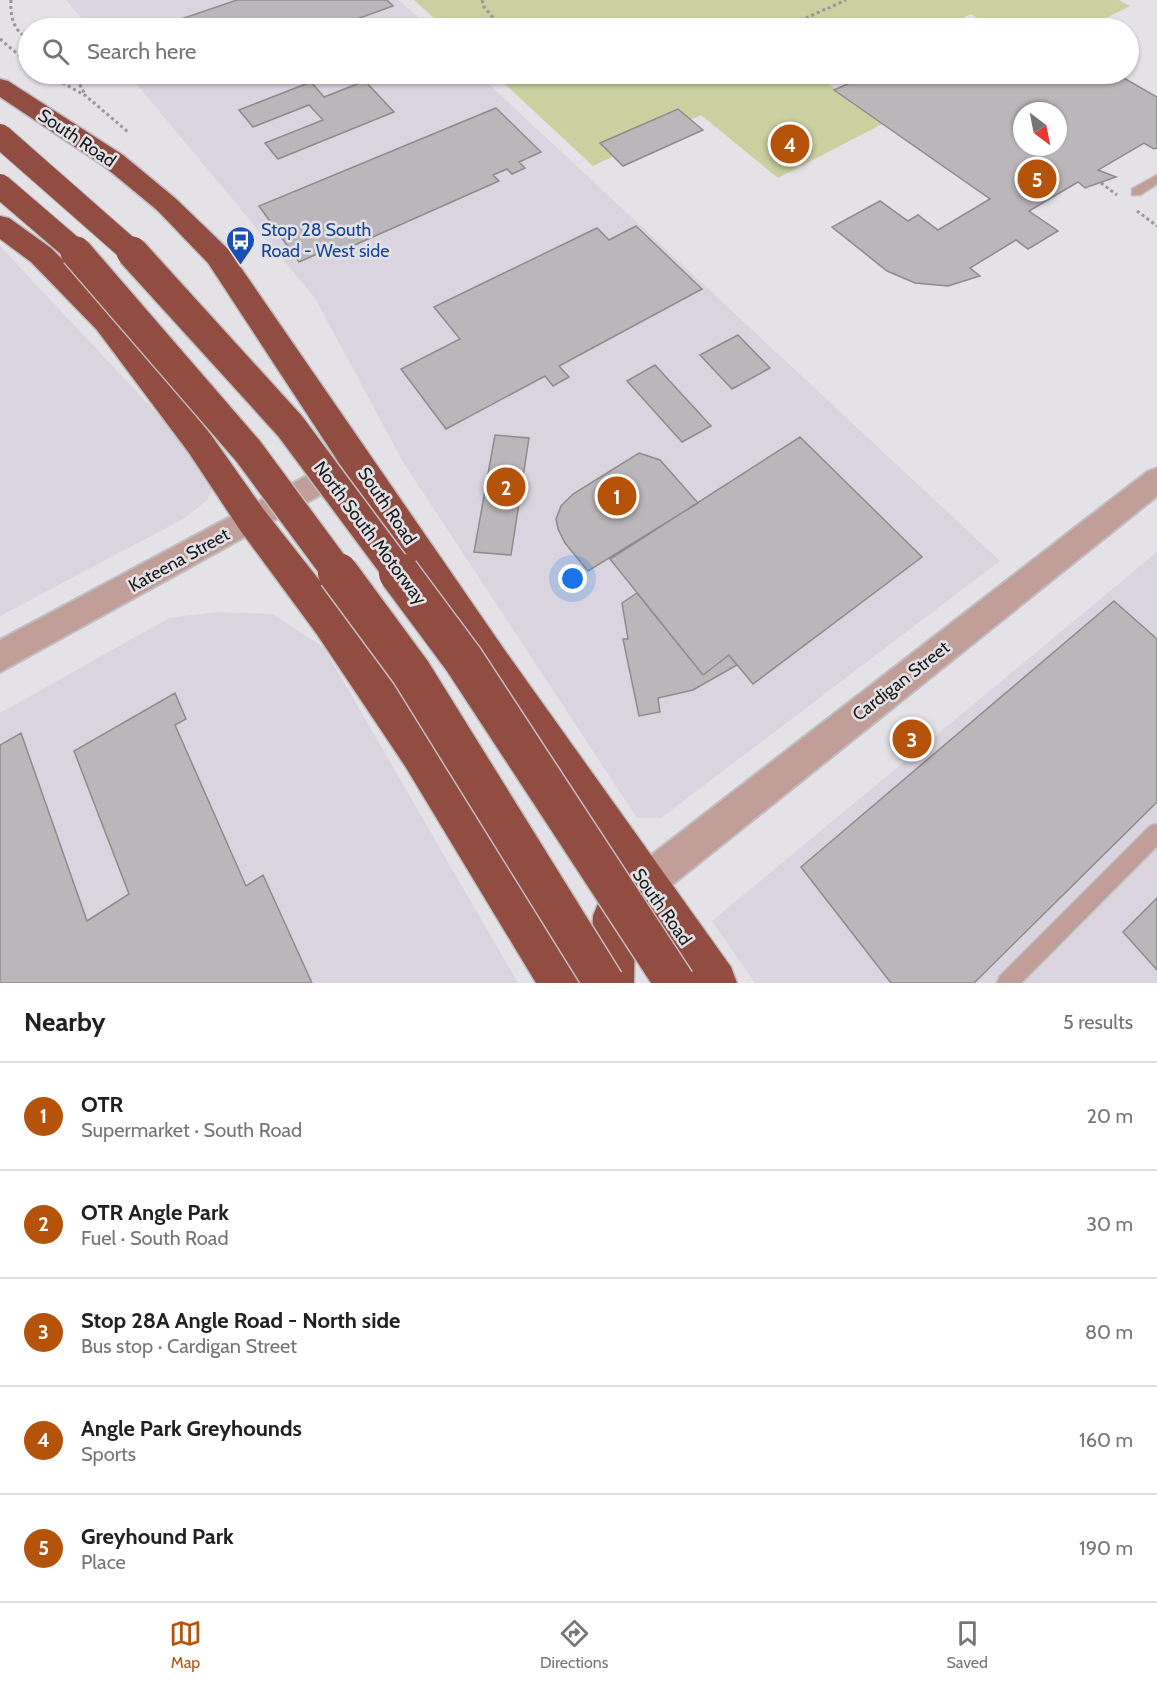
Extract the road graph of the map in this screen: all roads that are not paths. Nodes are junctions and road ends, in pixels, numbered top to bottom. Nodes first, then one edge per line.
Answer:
1 (7, 94) edge
2 (0, 136) edge
3 (1157, 178) edge
4 (0, 186) edge
5 (1136, 192) dead end
6 (0, 225) edge
7 (357, 461) junction
8 (1157, 481) edge
9 (252, 520) junction
10 (0, 657) edge
11 (1157, 833) edge
12 (645, 883) junction
13 (561, 983) edge
14 (604, 983) edge
15 (612, 983) edge
16 (675, 983) edge
17 (715, 983) edge
18 (1007, 983) edge

1 - 7 highway, South Road
2 - 16 highway, North South Motorway, bridge
3 - 5 lane
4 - 14 highway, bridge
6 - 9 highway
7 - 9 street, Kateena Street
7 - 12 highway, South Road
8 - 12 street, Cardigan Street
9 - 10 street, Kateena Street
9 - 13 highway
11 - 18 lane
12 - 15 highway
12 - 17 highway, South Road

